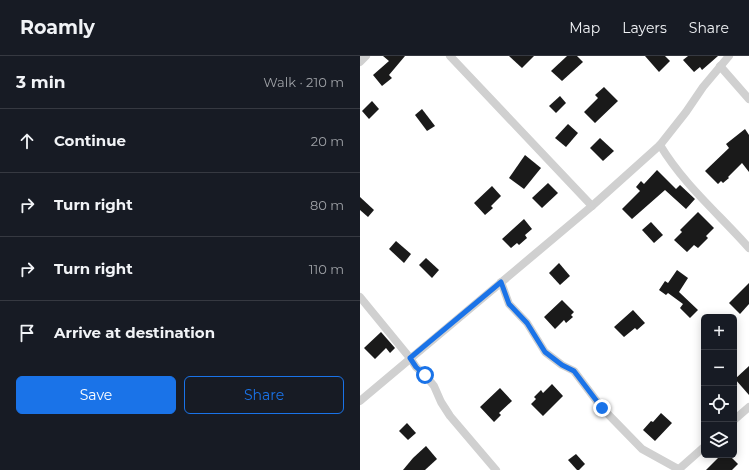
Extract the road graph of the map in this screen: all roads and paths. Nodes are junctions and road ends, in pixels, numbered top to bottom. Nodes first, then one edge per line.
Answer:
1 (366, 56) edge
2 (450, 56) edge
3 (729, 56) edge
4 (360, 62) edge
5 (720, 66) junction
6 (749, 100) edge
7 (660, 145) junction
8 (592, 206) junction
9 (749, 248) edge
10 (501, 282) junction
11 (360, 298) edge
12 (410, 358) junction
13 (362, 397) edge
14 (749, 407) edge
15 (737, 417) edge
16 (701, 450) edge
17 (496, 470) edge
18 (679, 470) edge

1 - 4 street
2 - 8 street
3 - 5 street
5 - 6 street
5 - 7 street
7 - 8 street
7 - 9 street
8 - 10 street
10 - 12 street
10 - 18 street
11 - 12 street
12 - 13 street
12 - 17 street
14 - 15 street
16 - 18 street

